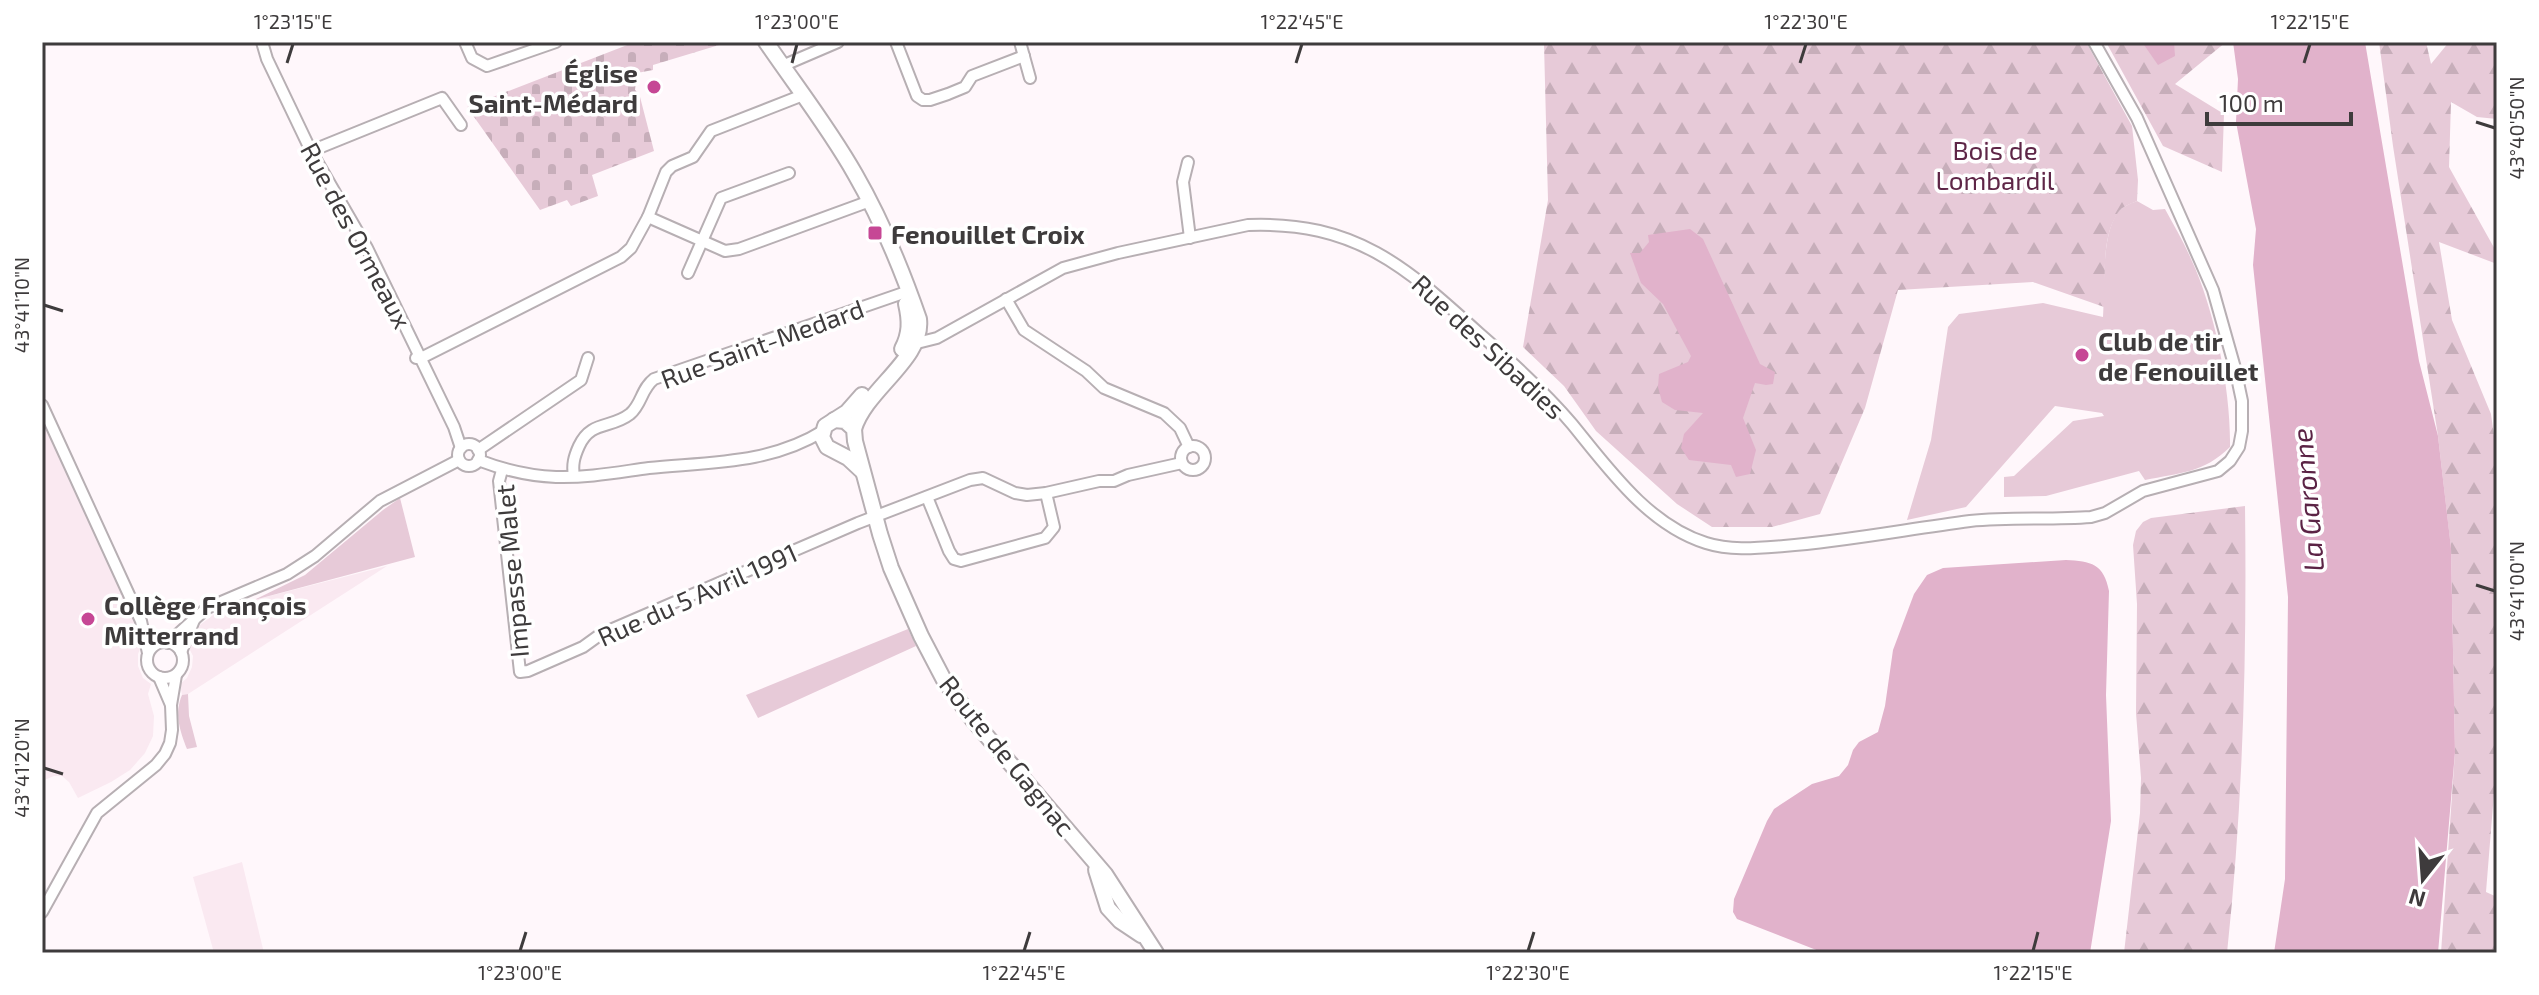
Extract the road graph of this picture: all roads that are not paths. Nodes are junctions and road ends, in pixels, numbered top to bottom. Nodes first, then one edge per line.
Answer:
1 (262, 42) edge
2 (465, 42) edge
3 (556, 42) edge
4 (766, 42) edge
5 (838, 42) edge
6 (896, 42) edge
7 (1020, 42) edge
8 (2094, 42) edge
9 (1024, 56) junction
10 (782, 66) junction
11 (1030, 78) dead end
12 (803, 95) junction
13 (461, 125) dead end
14 (311, 151) junction
15 (1188, 162) dead end
16 (789, 173) dead end
17 (870, 201) junction
18 (648, 217) junction
19 (1190, 238) junction
20 (701, 241) junction
21 (688, 273) dead end
22 (902, 293) junction
23 (1006, 299) junction
24 (915, 336) junction
25 (418, 358) junction
26 (588, 358) dead end
27 (42, 405) edge
28 (834, 420) junction
29 (823, 431) junction
30 (854, 435) junction
31 (800, 445) junction
32 (1189, 447) junction
33 (472, 451) junction
34 (835, 451) junction
35 (459, 460) junction
36 (1182, 463) junction
37 (502, 470) junction
38 (862, 471) junction
39 (574, 476) junction
40 (1046, 493) junction
41 (927, 497) junction
42 (875, 516) junction
43 (195, 618) junction
44 (141, 621) junction
45 (164, 643) junction
46 (181, 652) junction
47 (148, 653) junction
48 (520, 672) joint
49 (176, 675) junction
50 (159, 677) junction
51 (171, 705) junction
52 (42, 912) edge
53 (1153, 948) edge

1 - 14 street, Rue des Ormeaux
2 - 3 street
4 - 10 main road
5 - 10 street
6 - 9 street
7 - 9 street
8 - 19 street, Rue des Sibadies
9 - 11 street
10 - 12 main road
12 - 17 main road
12 - 18 street
13 - 14 street
14 - 25 street, Rue des Ormeaux
15 - 19 street
16 - 20 street
17 - 20 street
17 - 22 main road
18 - 20 street
18 - 25 street
19 - 23 street, Rue des Sibadies
20 - 21 street
22 - 24 main road
22 - 39 street, Rue Saint-Medard
23 - 24 street, Rue des Sibadies
23 - 32 street
24 - 28 main road
24 - 30 main road
25 - 33 street, Rue des Ormeaux
26 - 33 street
27 - 44 street
28 - 29 main road
28 - 30 main road
29 - 31 street, Rue des Ormeaux
29 - 34 main road
30 - 34 main road
30 - 38 main road, Route de Gagnac
31 - 34 street, Rue des Ormeaux
31 - 39 street, Rue des Ormeaux
32 - 36 street
32 - 36 street
33 - 35 street
33 - 35 street, Rue des Ormeaux
33 - 37 street, Rue des Ormeaux
34 - 38 main road
35 - 43 street
36 - 40 street, Rue du 5 Avril 1991
37 - 39 street, Rue des Ormeaux
37 - 48 street, Impasse Malet
38 - 42 main road, Route de Gagnac
40 - 41 street, Rue du 5 Avril 1991
40 - 41 street
41 - 42 street, Rue du 5 Avril 1991
42 - 48 street, Rue du 5 Avril 1991
42 - 53 main road, Route de Gagnac
43 - 45 street
43 - 46 street
44 - 45 street
44 - 47 street
45 - 46 street
45 - 47 street
46 - 49 street
47 - 50 street
49 - 50 street
49 - 51 street
50 - 51 street
51 - 52 street

